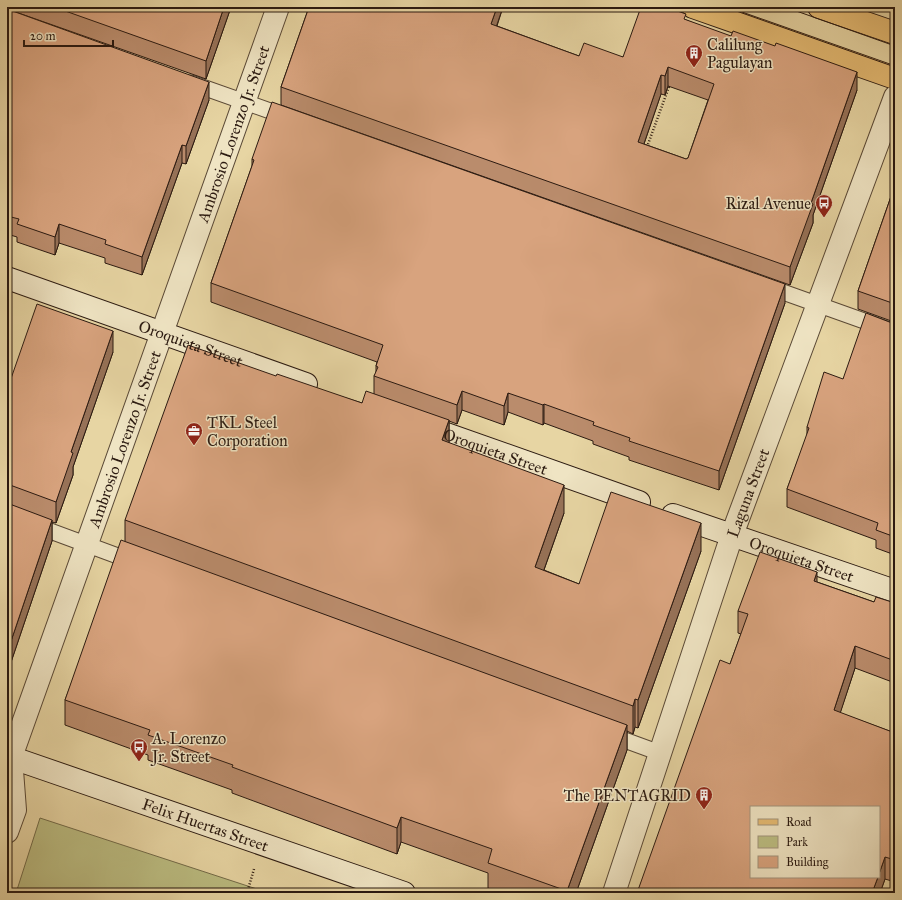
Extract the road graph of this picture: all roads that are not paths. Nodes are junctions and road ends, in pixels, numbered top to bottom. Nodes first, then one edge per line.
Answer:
1 (278, 7) edge
2 (693, 7) edge
3 (819, 7) edge
4 (895, 33) edge
5 (177, 78) edge
6 (895, 78) edge
7 (895, 97) edge
8 (244, 102) junction
9 (304, 123) edge
10 (7, 278) edge
11 (751, 281) edge
12 (818, 305) junction
13 (895, 332) edge
14 (162, 333) junction
15 (327, 392) edge
16 (402, 418) edge
17 (7, 515) edge
18 (732, 535) junction
19 (86, 545) junction
20 (146, 566) edge
21 (895, 591) edge
22 (593, 728) edge
23 (660, 753) junction
24 (8, 758) edge
25 (7, 832) edge
26 (404, 893) edge
27 (614, 893) edge

1 - 8 street, Ambrosio Lorenzo Jr. Street
2 - 6 main road
3 - 4 main road
5 - 8 lane
7 - 12 street, Laguna Street
8 - 9 lane
8 - 14 street, Ambrosio Lorenzo Jr. Street
10 - 14 street, Oroquieta Street
11 - 12 lane
12 - 13 lane
12 - 18 street, Laguna Street
14 - 15 street, Oroquieta Street
14 - 19 street, Ambrosio Lorenzo Jr. Street
16 - 18 street, Oroquieta Street
17 - 19 lane
18 - 21 street, Oroquieta Street
18 - 23 street, Laguna Street
19 - 20 lane
19 - 24 street, Ambrosio Lorenzo Jr. Street
22 - 23 lane
23 - 27 street, Laguna Street
24 - 25 street
24 - 26 street, Felix Huertas Street

